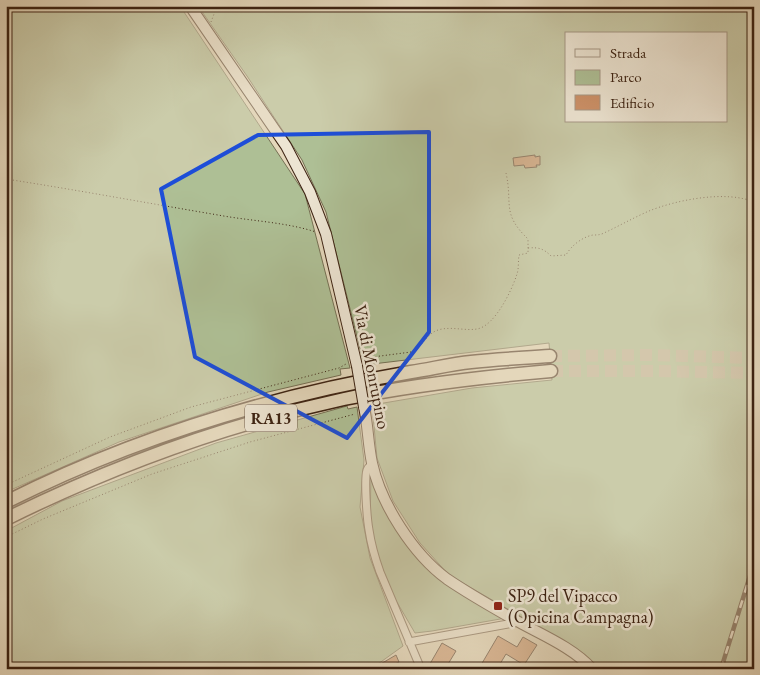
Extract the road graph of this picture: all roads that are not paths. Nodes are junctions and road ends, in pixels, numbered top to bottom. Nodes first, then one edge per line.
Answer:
1 (190, 6) edge
2 (550, 356) tunnel mouth
3 (551, 372) tunnel mouth
4 (372, 464) junction
5 (6, 502) edge
6 (6, 519) edge
7 (519, 622) junction
8 (409, 642) junction
9 (421, 669) edge
10 (592, 669) edge

1 - 4 main road, Via di Monrupino, bridge
2 - 5 highway, RA13
3 - 6 highway, RA13
4 - 7 main road, Via di Monrupino
4 - 8 street
7 - 8 street
7 - 10 main road, Via di Monrupino
8 - 9 street

